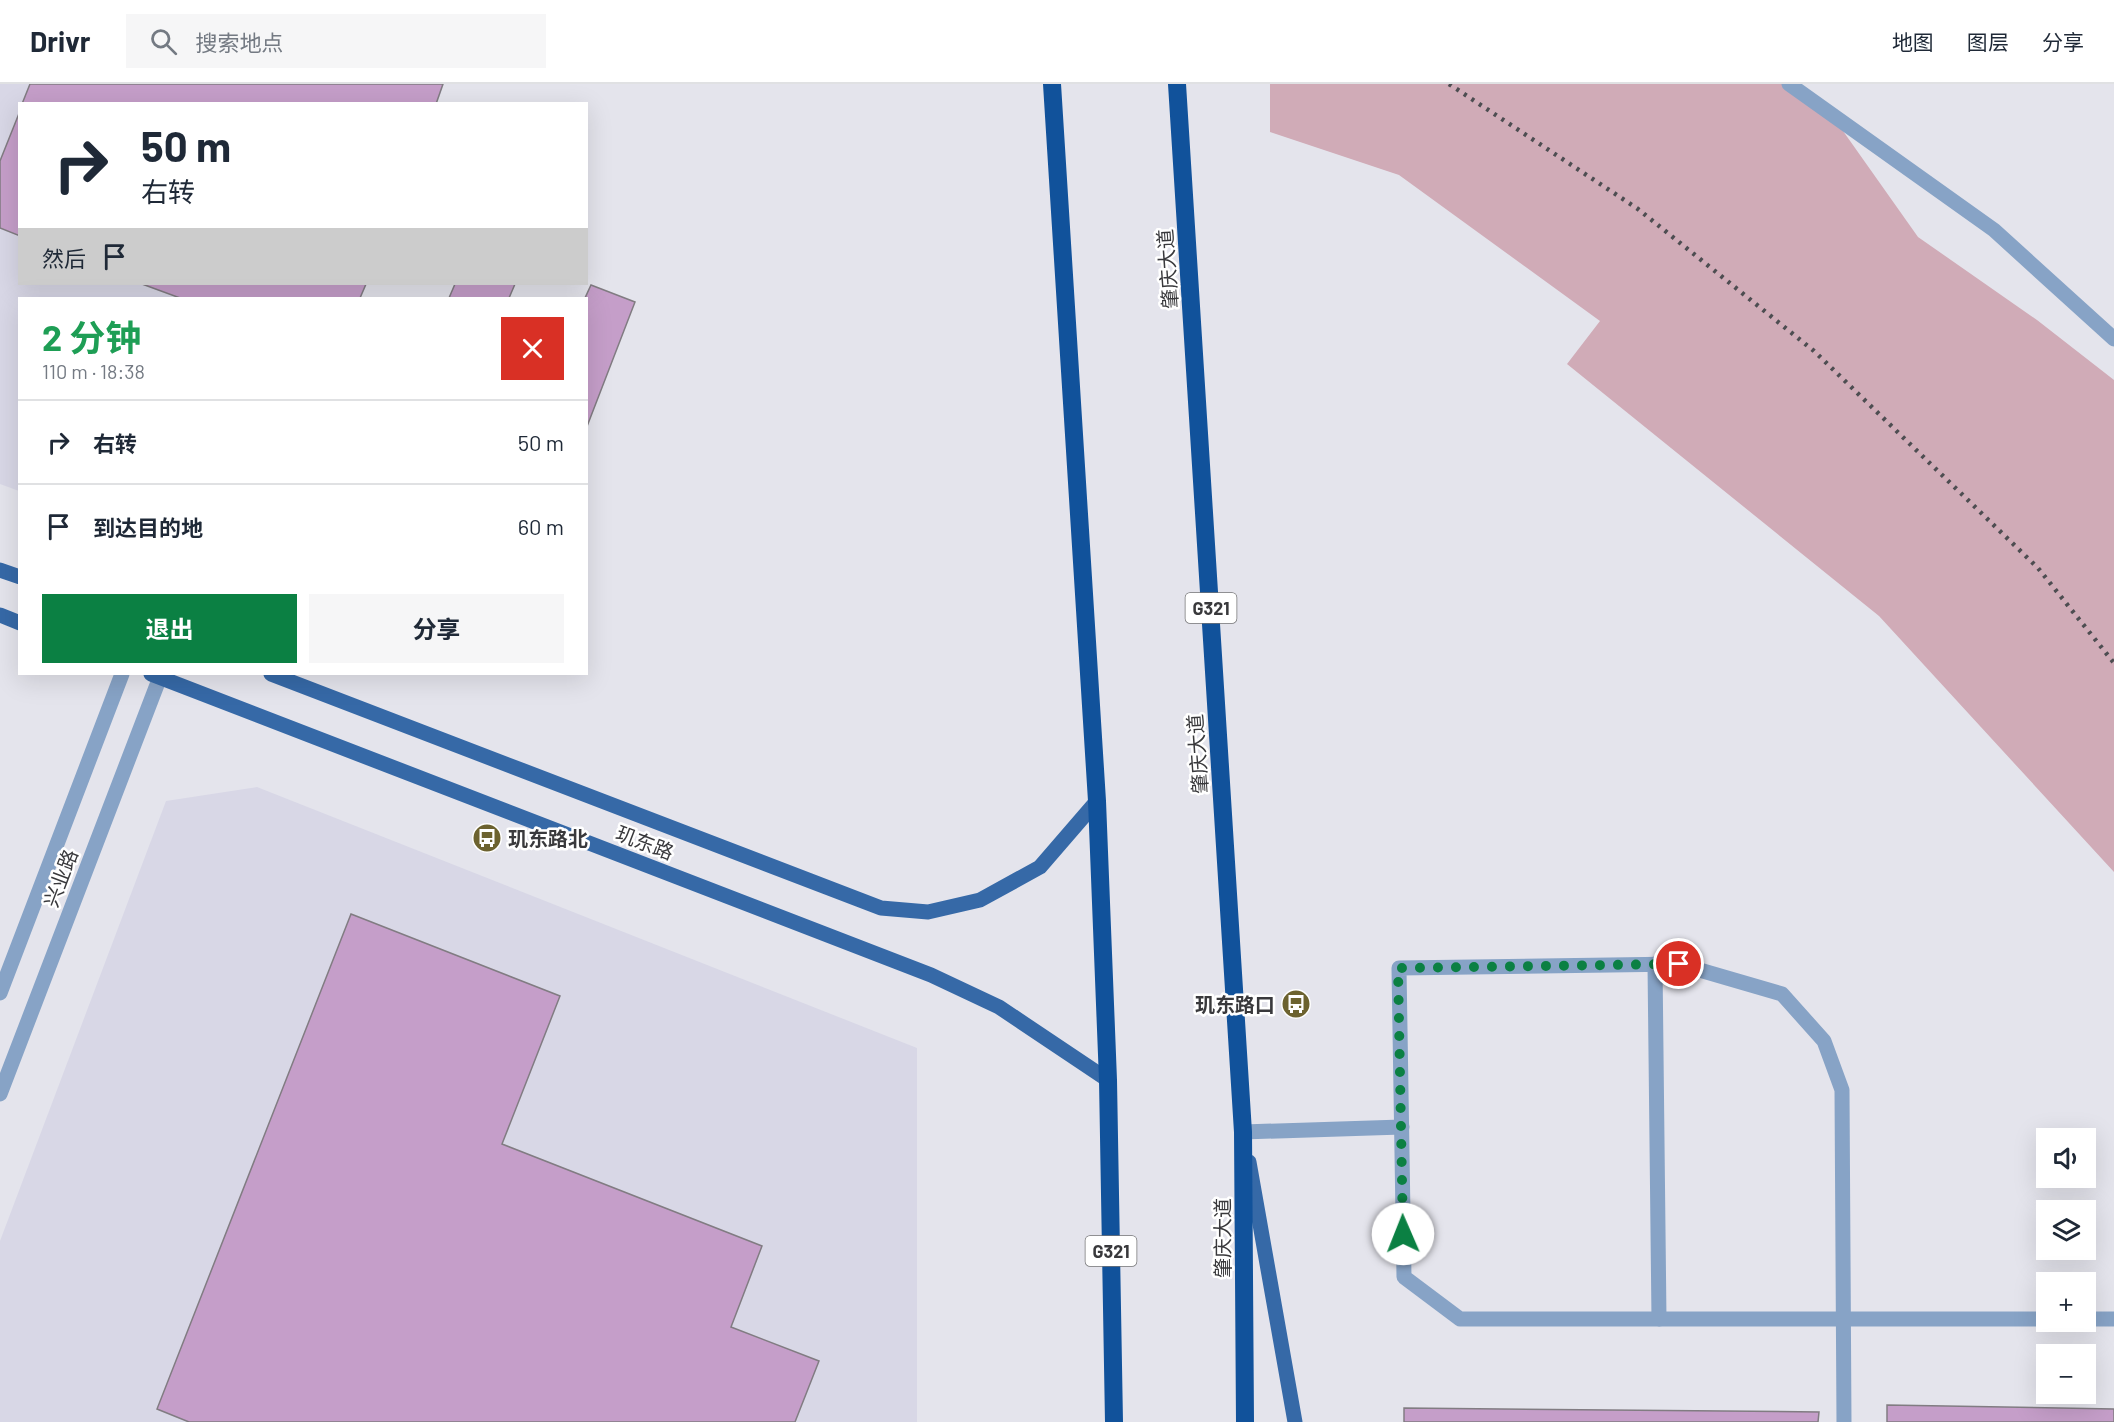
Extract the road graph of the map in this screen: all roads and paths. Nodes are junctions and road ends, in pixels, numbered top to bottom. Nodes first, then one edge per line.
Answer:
1 (1052, 84) edge
2 (1177, 84) edge
3 (1788, 84) edge
4 (2114, 339) edge
5 (0, 570) edge
6 (18, 576) edge
7 (0, 615) edge
8 (18, 622) edge
9 (122, 675) edge
10 (155, 675) edge
11 (274, 675) edge
12 (1097, 801) junction
13 (1654, 964) junction
14 (0, 993) edge
15 (1108, 1080) junction
16 (0, 1094) edge
17 (1402, 1127) junction
18 (1244, 1132) junction
19 (1659, 1319) junction
20 (1843, 1319) junction
21 (2036, 1319) edge
22 (2096, 1319) edge
23 (2114, 1320) edge
24 (1114, 1422) edge
25 (1245, 1422) edge
26 (1295, 1422) edge
27 (1844, 1422) edge

1 - 12 highway, G321
2 - 18 highway, 肇庆大道 / G321
3 - 4 street
5 - 6 main road
7 - 8 main road
9 - 14 street, 兴业路
10 - 15 main road, 玑东路
10 - 16 street, 兴业路
11 - 12 main road, 玑东路
12 - 15 highway, G321
13 - 17 street
13 - 19 street
13 - 20 street
15 - 24 highway, G321
17 - 18 street
17 - 19 street
18 - 25 highway, 肇庆大道 / G321
18 - 26 main road
19 - 20 street
20 - 21 street
20 - 27 street
22 - 23 street

